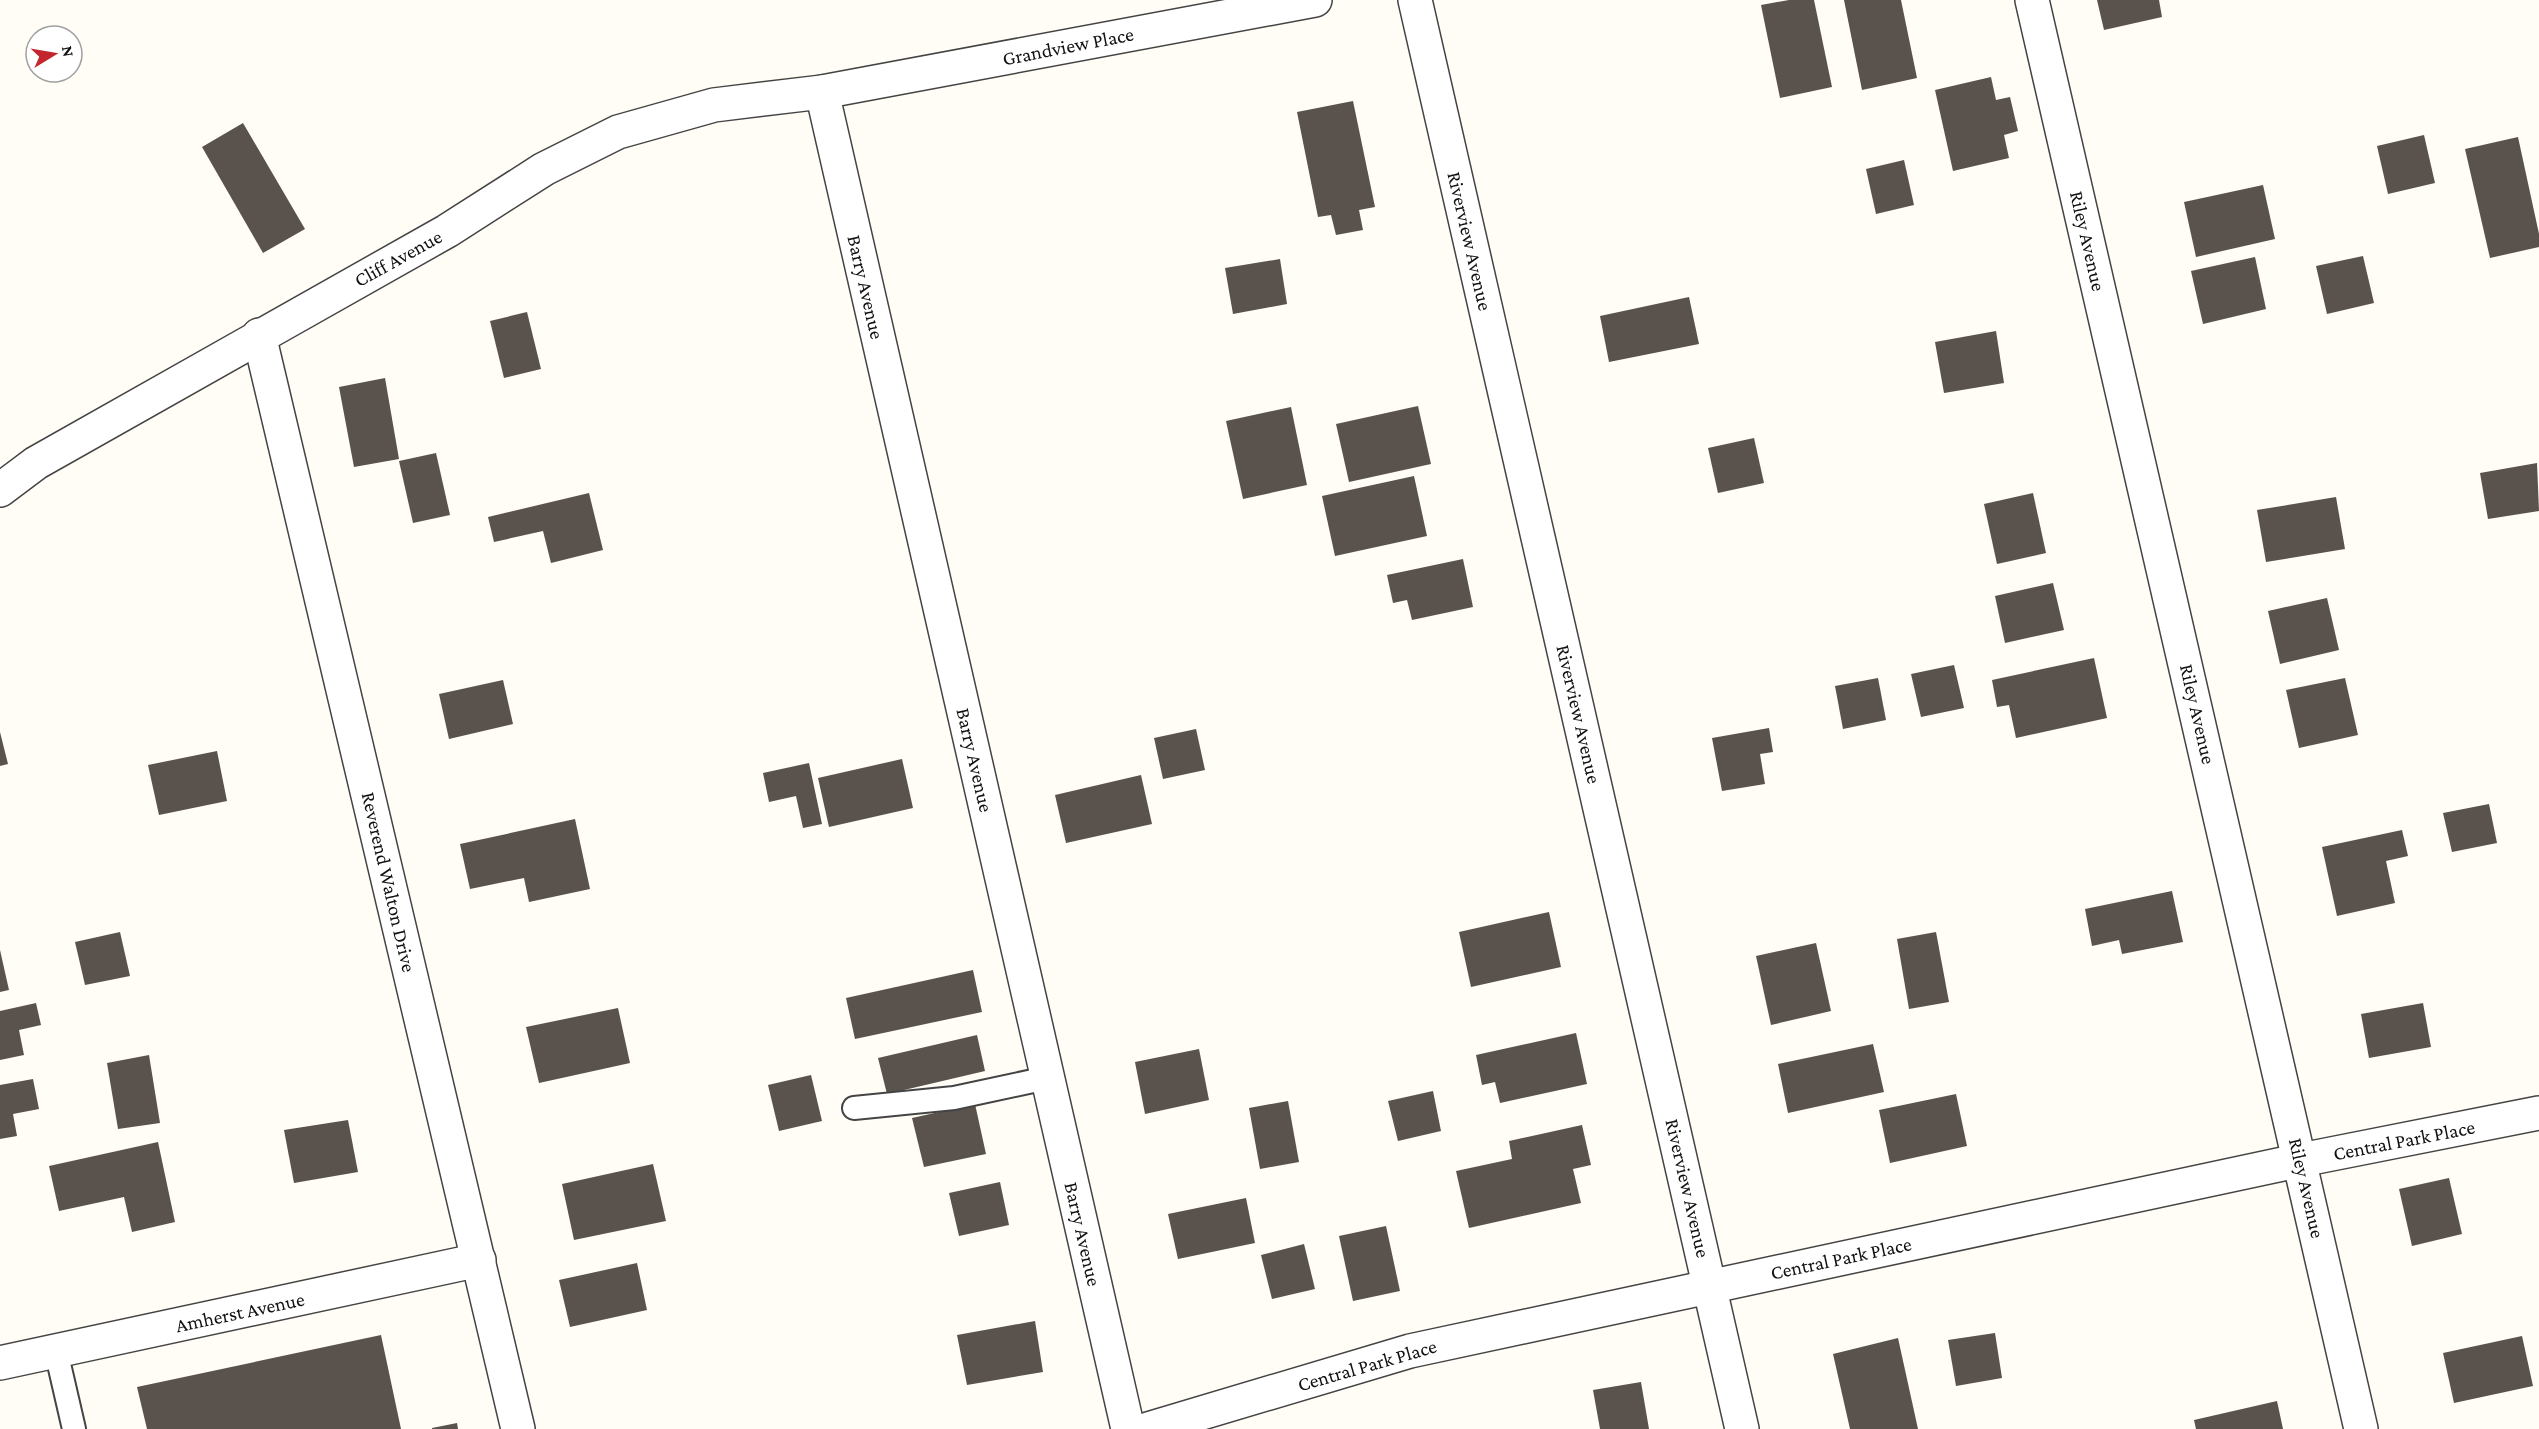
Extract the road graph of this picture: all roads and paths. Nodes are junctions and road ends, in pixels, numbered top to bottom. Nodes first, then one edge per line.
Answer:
1 (1315, 0) edge
2 (1415, 0) edge
3 (2032, 0) edge
4 (822, 92) junction
5 (259, 335) junction
6 (0, 490) edge
7 (1047, 1078) junction
8 (854, 1108) dead end
9 (2539, 1113) edge
10 (2301, 1160) junction
11 (479, 1260) junction
12 (1710, 1286) junction
13 (56, 1351) junction
14 (0, 1363) edge
15 (74, 1429) edge
16 (518, 1429) edge
17 (1128, 1429) edge
18 (1148, 1429) edge
19 (1742, 1429) edge
20 (2361, 1429) edge

1 - 4 street, Grandview Place
2 - 12 street, Riverview Avenue
3 - 10 street, Riley Avenue
4 - 5 street, Cliff Avenue
4 - 7 street, Barry Avenue
5 - 6 street, Cliff Avenue
5 - 11 street, Reverend Walton Drive
7 - 8 lane
7 - 17 street, Barry Avenue
9 - 10 street, Central Park Place
10 - 12 street, Central Park Place
10 - 20 street, Riley Avenue
11 - 13 street, Amherst Avenue
11 - 16 street, Reverend Walton Drive
12 - 18 street, Central Park Place
12 - 19 street, Riverview Avenue
13 - 14 street, Amherst Avenue
13 - 15 lane

